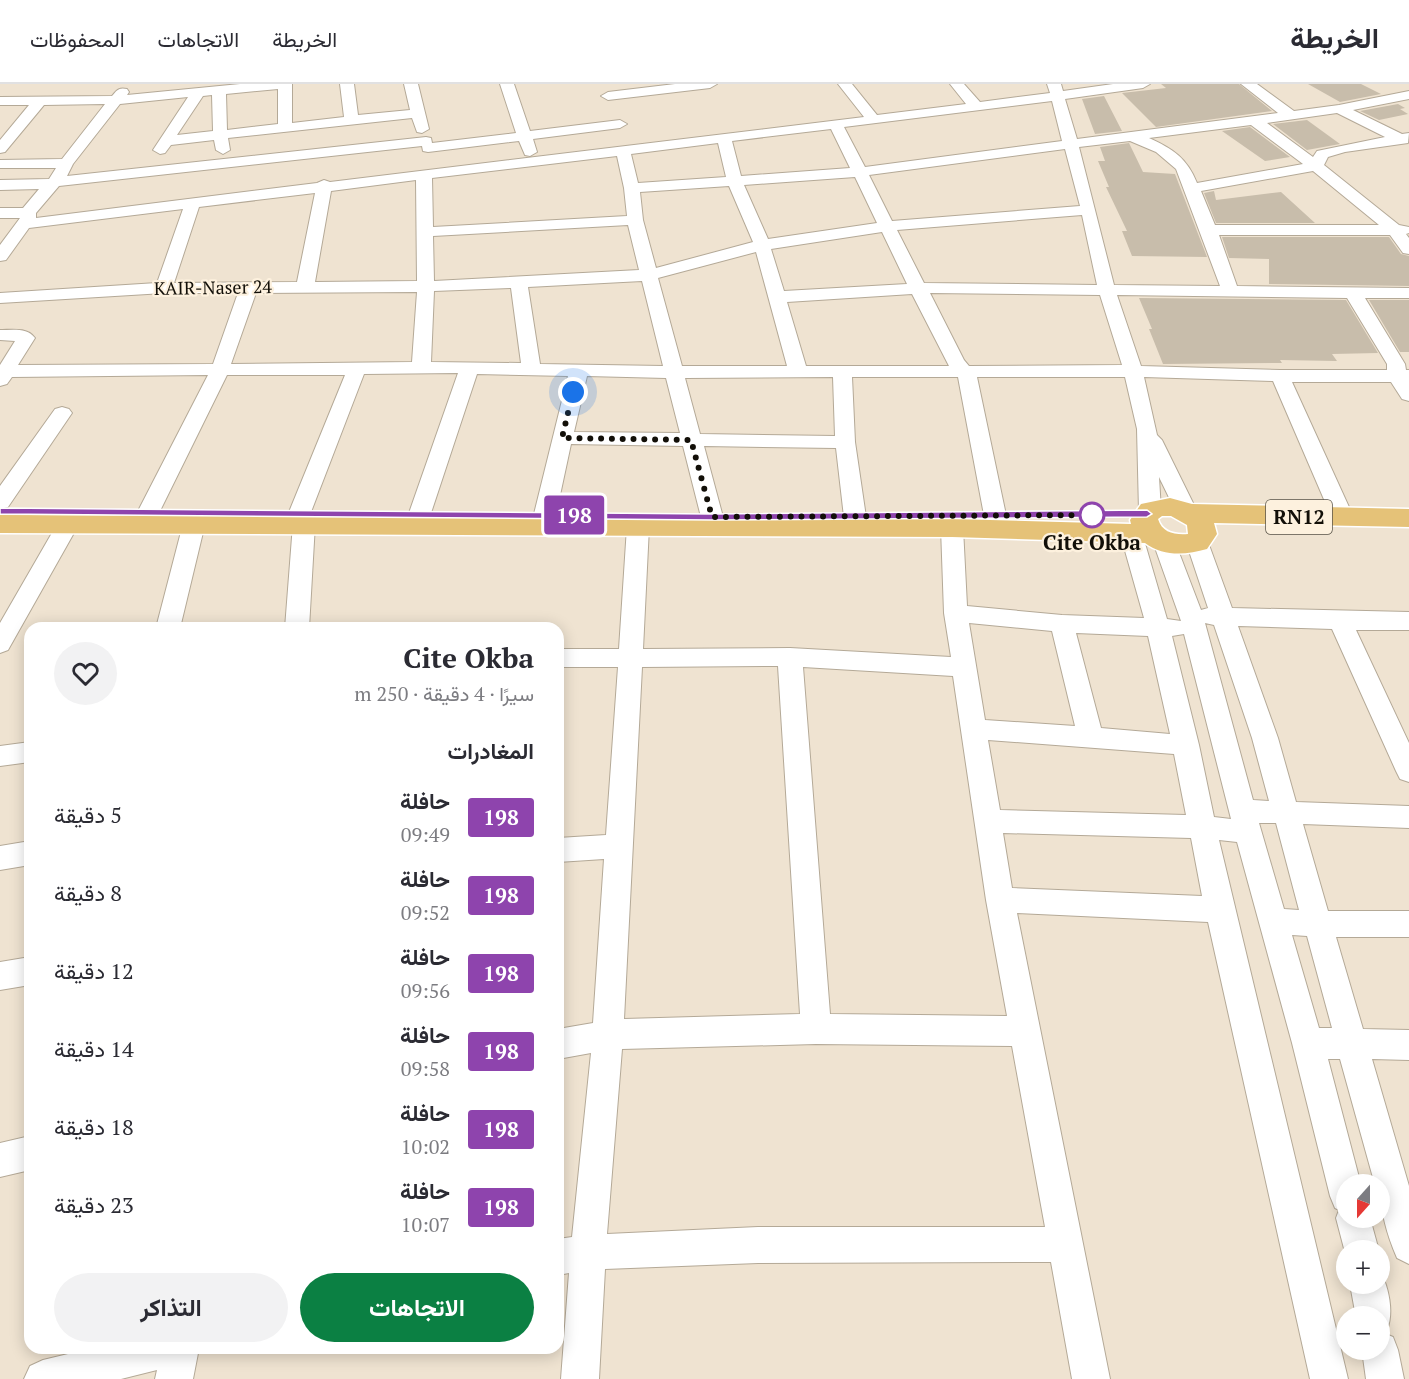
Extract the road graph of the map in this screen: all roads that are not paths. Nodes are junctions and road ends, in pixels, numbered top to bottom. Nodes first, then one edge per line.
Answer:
1 (49, 84) edge
2 (129, 84) edge
3 (284, 84) edge
4 (347, 84) edge
5 (411, 84) edge
6 (507, 84) edge
7 (710, 84) edge
8 (845, 84) edge
9 (957, 84) edge
10 (1143, 84) edge
11 (1248, 84) edge
12 (605, 90) edge
13 (1056, 90) edge
14 (219, 91) junction
15 (198, 93) junction
16 (1409, 95) edge
17 (116, 99) junction
18 (44, 100) junction
19 (0, 101) edge
20 (976, 107) junction
21 (1339, 109) junction
22 (417, 113) junction
23 (1292, 116) junction
24 (872, 118) junction
25 (352, 121) junction
26 (1255, 121) junction
27 (835, 123) junction
28 (620, 124) junction
29 (285, 128) junction
30 (220, 134) junction
31 (524, 135) junction
32 (724, 137) junction
33 (1134, 137) junction
34 (1406, 140) edge
35 (165, 141) junction
36 (427, 145) junction
37 (1072, 146) junction
38 (0, 149) edge
39 (628, 149) junction
40 (533, 160) junction
41 (66, 163) junction
42 (0, 164) edge
43 (1316, 166) junction
44 (858, 172) junction
45 (145, 173) junction
46 (429, 174) junction
47 (734, 179) junction
48 (227, 181) junction
49 (54, 183) junction
50 (324, 185) junction
51 (0, 186) edge
52 (632, 188) junction
53 (1193, 188) junction
54 (193, 203) junction
55 (1089, 210) junction
56 (0, 213) edge
57 (26, 218) junction
58 (635, 220) junction
59 (888, 226) junction
60 (1209, 230) junction
61 (1402, 230) edge
62 (426, 232) junction
63 (762, 245) junction
64 (1409, 249) edge
65 (0, 256) edge
66 (649, 275) junction
67 (519, 283) junction
68 (426, 286) junction
69 (305, 287) junction
70 (164, 288) junction
71 (249, 288) junction
72 (920, 288) junction
73 (1107, 290) junction
74 (1230, 290) junction
75 (1353, 293) junction
76 (1409, 293) edge
77 (776, 297) junction
78 (0, 298) edge
79 (0, 335) edge
80 (421, 367) junction
81 (469, 368) junction
82 (531, 368) junction
83 (357, 369) junction
84 (579, 369) junction
85 (220, 370) junction
86 (798, 371) junction
87 (964, 371) junction
88 (1133, 371) junction
89 (673, 372) junction
90 (842, 372) junction
91 (3, 376) edge
92 (1280, 376) junction
93 (1403, 376) edge
94 (1409, 395) edge
95 (62, 413) dead end
96 (1147, 429) junction
97 (562, 438) junction
98 (691, 440) junction
99 (845, 442) junction
100 (0, 502) edge
101 (0, 511) edge
102 (149, 511) junction
103 (420, 513) junction
104 (545, 514) junction
105 (995, 515) junction
106 (712, 517) junction
107 (855, 517) junction
108 (302, 518) junction
109 (1343, 518) junction
110 (1409, 518) edge
111 (0, 524) edge
112 (68, 524) junction
113 (194, 524) junction
114 (1194, 525) junction
115 (638, 527) junction
116 (1148, 527) junction
117 (952, 528) junction
118 (1409, 535) edge
119 (956, 613) junction
120 (1222, 617) junction
121 (1340, 621) junction
122 (1409, 621) edge
123 (170, 622) edge
124 (297, 622) edge
125 (1193, 622) junction
126 (1062, 624) junction
127 (1160, 628) junction
128 (0, 644) edge
129 (790, 657) junction
130 (564, 658) edge
131 (631, 659) junction
132 (963, 668) junction
133 (975, 729) junction
134 (1091, 738) junction
135 (1186, 744) junction
136 (24, 753) edge
137 (0, 756) edge
138 (1409, 771) edge
139 (1286, 814) junction
140 (1409, 817) edge
141 (989, 821) junction
142 (1245, 822) junction
143 (1203, 827) junction
144 (620, 846) junction
145 (564, 850) edge
146 (24, 854) edge
147 (0, 858) edge
148 (1000, 900) junction
149 (1220, 910) junction
150 (1274, 921) junction
151 (1316, 924) junction
152 (1409, 924) edge
153 (24, 972) edge
154 (0, 976) edge
155 (816, 1029) junction
156 (1026, 1031) junction
157 (608, 1035) junction
158 (564, 1043) edge
159 (1308, 1043) junction
160 (1353, 1044) junction
161 (1409, 1045) edge
162 (24, 1155) edge
163 (0, 1160) edge
164 (1341, 1174) edge
165 (1067, 1244) junction
166 (1409, 1246) edge
167 (573, 1254) edge
168 (149, 1354) edge
169 (180, 1354) edge
170 (1382, 1360) edge
171 (43, 1379) edge
172 (174, 1379) edge
173 (580, 1379) edge
174 (1091, 1379) edge
175 (1329, 1379) edge
176 (1385, 1379) edge

1 - 18 street
2 - 17 street
3 - 14 street
3 - 29 street
4 - 25 street
5 - 22 street
6 - 31 street
7 - 12 street
8 - 24 street
9 - 20 street
10 - 13 street
11 - 23 street
12 - 28 street
13 - 20 street
13 - 37 street
14 - 15 street
14 - 30 street
15 - 17 street
15 - 35 street
16 - 21 street
17 - 18 street
17 - 41 street
18 - 19 street
18 - 38 street
20 - 24 street
21 - 23 street
21 - 34 street
22 - 25 street
22 - 36 street
23 - 26 street
24 - 27 street
25 - 29 street
26 - 33 street
26 - 43 street
27 - 32 street
27 - 44 street
28 - 31 street
28 - 39 street
29 - 30 street
30 - 35 street
30 - 48 street
31 - 36 street
31 - 40 street
32 - 39 street
32 - 47 street
33 - 37 street
33 - 53 street
34 - 43 street
35 - 45 street
36 - 46 street
36 - 48 street
37 - 44 street
37 - 55 street
39 - 40 street
39 - 52 street
40 - 46 street
41 - 42 street
41 - 49 street
43 - 53 street
43 - 61 street
44 - 47 street
44 - 59 street
45 - 48 street
45 - 49 street
46 - 50 street
46 - 62 street
47 - 52 street
47 - 63 street
48 - 50 street
48 - 54 street
49 - 51 street
49 - 57 street
50 - 69 street
52 - 58 street
53 - 60 street
54 - 57 street
54 - 70 street
55 - 59 street, KAIR-Naser 24
55 - 73 street
56 - 57 street
57 - 65 street
58 - 62 street
58 - 66 street
59 - 63 street, KAIR-Naser 24
59 - 72 street
60 - 61 street
60 - 74 street
61 - 64 street
62 - 68 street
63 - 66 street, KAIR-Naser 24
63 - 77 street
66 - 67 street, KAIR-Naser 24
66 - 89 street
67 - 68 street, KAIR-Naser 24
67 - 82 street
68 - 69 street, KAIR-Naser 24
68 - 80 street
69 - 71 street, KAIR-Naser 24
70 - 71 street, KAIR-Naser 24
70 - 78 street, KAIR-Naser 24
71 - 85 street
72 - 73 street
72 - 77 street
72 - 87 street
73 - 74 street
73 - 88 street
74 - 75 street
75 - 76 street
75 - 93 street
77 - 86 street
79 - 91 street
80 - 81 street
80 - 83 street
81 - 82 street
81 - 103 street
82 - 84 street
83 - 85 street
83 - 108 street
84 - 89 street
84 - 97 street
85 - 91 street
85 - 102 street
86 - 89 street
86 - 90 street
87 - 88 street
87 - 90 street
87 - 105 street
88 - 92 street
88 - 96 street
89 - 98 street
90 - 99 street
92 - 93 street
92 - 109 street
93 - 94 street
95 - 100 street
96 - 114 street
96 - 116 street
97 - 98 street
97 - 104 street
98 - 99 street
98 - 106 street
99 - 107 street
101 - 102 main road, RN12
102 - 108 main road, RN12
103 - 104 main road, RN12
103 - 108 main road, RN12
104 - 106 main road, RN12
105 - 107 main road, RN12
105 - 116 main road, RN12
106 - 107 main road, RN12
108 - 113 main road, RN12
108 - 115 main road, RN12
108 - 124 street
109 - 110 main road, RN12
109 - 114 main road, RN12
111 - 112 main road, RN12
112 - 113 main road, RN12
112 - 128 street
113 - 123 street
114 - 116 main road, RN12
114 - 118 main road, RN12
114 - 120 street
115 - 117 main road, RN12
115 - 131 street
116 - 117 main road, RN12
116 - 125 street
116 - 127 street
117 - 119 street
119 - 126 street
119 - 132 street
120 - 121 street
120 - 125 street
120 - 139 street
121 - 122 street
121 - 138 street
125 - 127 street
125 - 142 street
126 - 127 street
126 - 134 street
127 - 135 street
129 - 131 street
129 - 132 street
129 - 155 street
130 - 131 street
131 - 144 street
132 - 133 street
133 - 134 street
133 - 141 street
134 - 135 street
135 - 143 street
136 - 137 street
139 - 140 street
139 - 142 street
139 - 151 street
141 - 143 street
141 - 148 street
142 - 143 street
142 - 150 street
143 - 149 street
144 - 145 street
144 - 157 street
146 - 147 street
148 - 149 street
148 - 156 street
149 - 175 street
150 - 151 street
150 - 159 street
151 - 152 street
151 - 160 street
153 - 154 street
155 - 156 street
155 - 157 street
156 - 165 street
157 - 158 street
157 - 167 street
159 - 160 street
159 - 164 street
160 - 161 street
160 - 166 street
162 - 163 street
165 - 167 street
165 - 174 street
167 - 173 street
168 - 171 street
169 - 172 street
170 - 176 street

